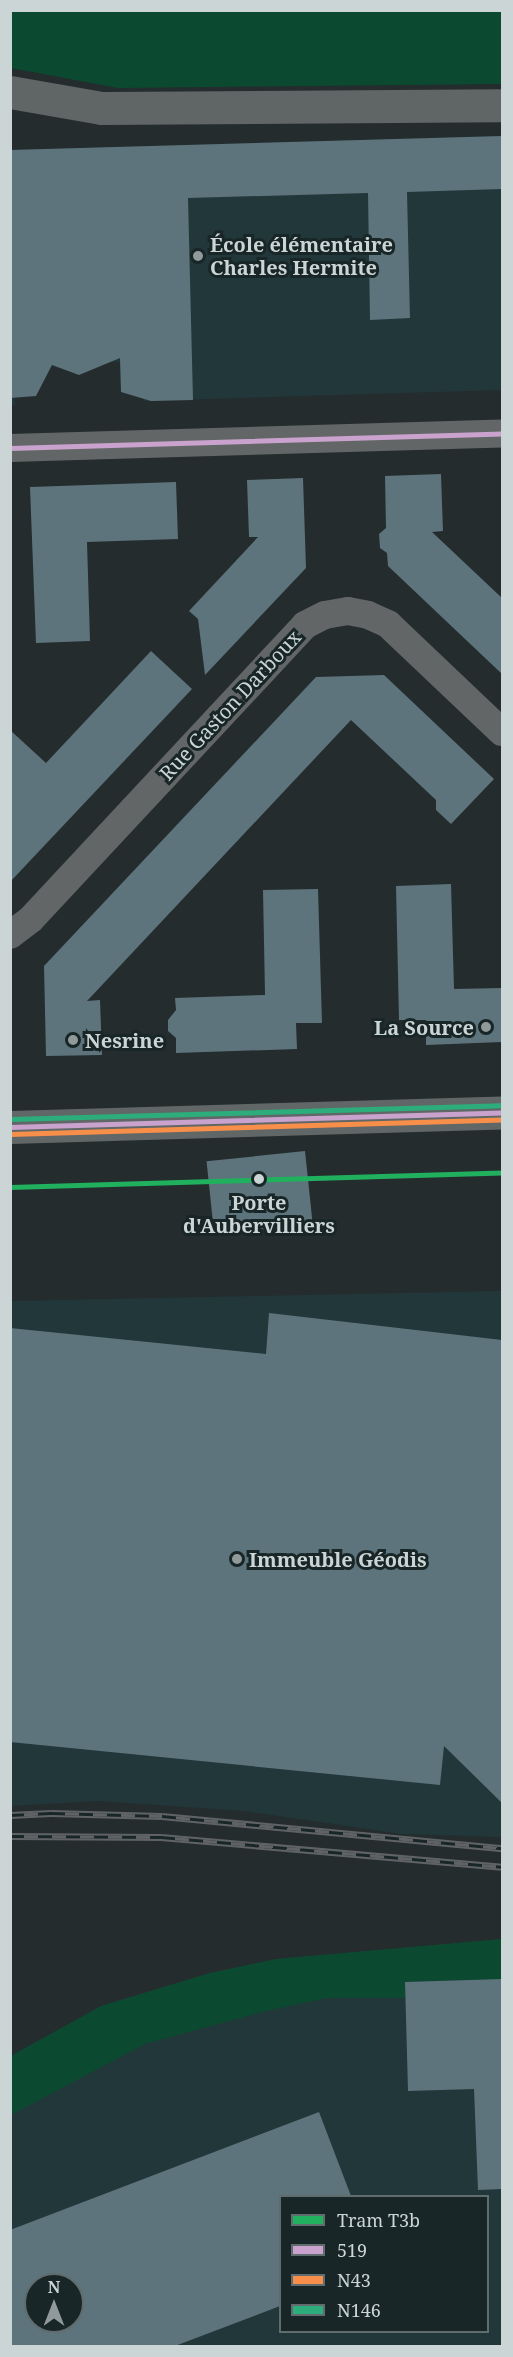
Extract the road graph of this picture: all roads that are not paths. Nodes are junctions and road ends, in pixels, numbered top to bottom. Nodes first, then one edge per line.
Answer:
1 (10, 92) edge
2 (502, 105) edge
3 (502, 434) edge
4 (10, 448) edge
5 (502, 732) edge
6 (10, 935) edge
7 (502, 1112) edge
8 (10, 1127) edge

1 - 2 highway
3 - 4 street
5 - 6 street, Rue Gaston Darboux
7 - 8 main road

